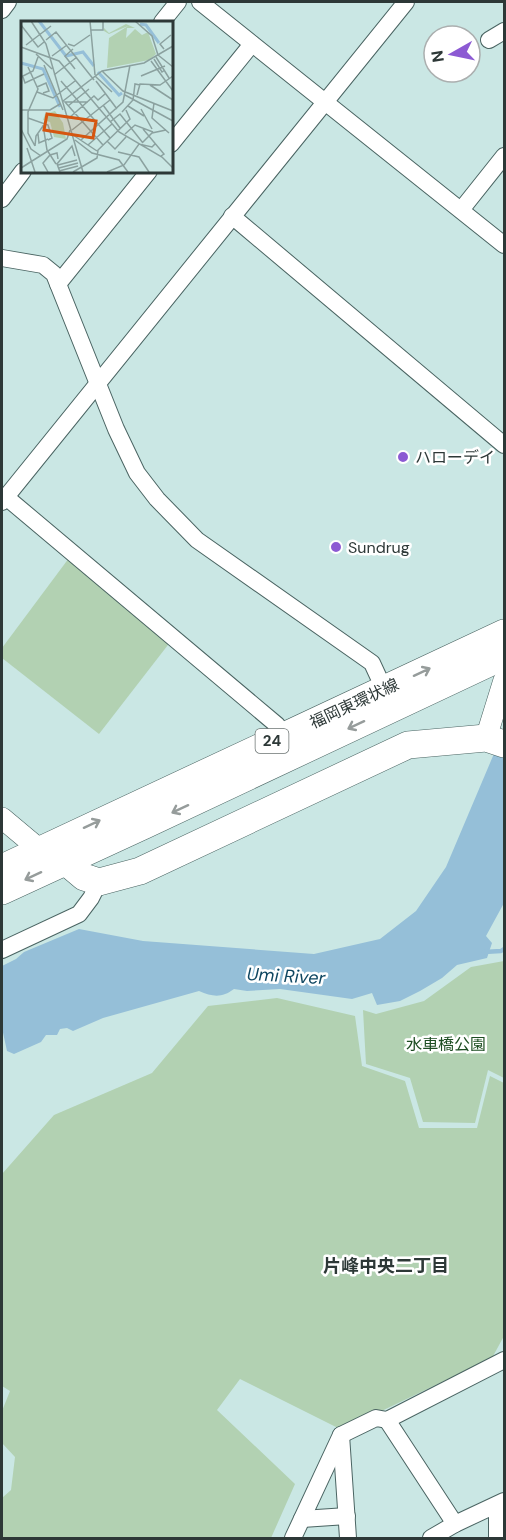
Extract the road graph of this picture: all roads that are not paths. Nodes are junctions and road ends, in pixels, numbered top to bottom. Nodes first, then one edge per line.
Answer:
1 (8, 2) edge
2 (178, 2) edge
3 (200, 2) edge
4 (406, 2) edge
5 (2, 10) edge
6 (163, 21) edge
7 (504, 31) edge
8 (489, 40) dead end
9 (252, 44) junction
10 (324, 102) junction
11 (172, 143) edge
12 (504, 156) edge
13 (22, 172) edge
14 (148, 172) edge
15 (2, 199) edge
16 (461, 210) junction
17 (232, 216) junction
18 (504, 245) edge
19 (2, 258) edge
20 (58, 284) junction
21 (98, 384) junction
22 (504, 446) edge
23 (4, 500) edge
24 (504, 633) edge
25 (504, 656) edge
26 (504, 680) edge
27 (384, 689) junction
28 (283, 736) junction
29 (496, 741) edge
30 (2, 818) edge
31 (39, 849) junction
32 (65, 861) junction
33 (2, 868) edge
34 (99, 882) junction
35 (2, 891) edge
36 (2, 950) edge
37 (504, 1360) edge
38 (387, 1420) junction
39 (341, 1435) junction
40 (501, 1503) edge
41 (347, 1516) junction
42 (302, 1519) junction
43 (455, 1524) junction
44 (293, 1539) edge
45 (348, 1539) edge
46 (430, 1539) edge
47 (497, 1539) edge

1 - 5 street
2 - 6 street
3 - 9 street
4 - 10 street
7 - 8 street
9 - 10 street
9 - 11 street
10 - 16 street
10 - 17 street
12 - 16 street
13 - 15 street
14 - 20 street
16 - 18 street
17 - 21 street
17 - 22 street
19 - 20 street
20 - 21 street
21 - 23 street
21 - 27 street
23 - 28 street
27 -> 24 main road, 福岡東環状線 / 24
25 -> 32 main road, 福岡東環状線 / 24
26 - 29 street
27 - 28 main road, 福岡東環状線 / 24
31 -> 28 main road, 福岡東環状線 / 24
29 - 34 main road
30 - 31 street
31 - 32 main road
31 - 33 main road, 福岡東環状線 / 24
32 - 34 main road
32 -> 35 main road, 福岡東環状線 / 24
34 - 36 street
37 - 38 street
38 - 39 street
38 - 43 street
39 - 41 street
39 - 42 street
40 - 43 street
40 - 47 street
41 - 42 street
41 - 45 street
42 - 44 street
43 - 46 street

